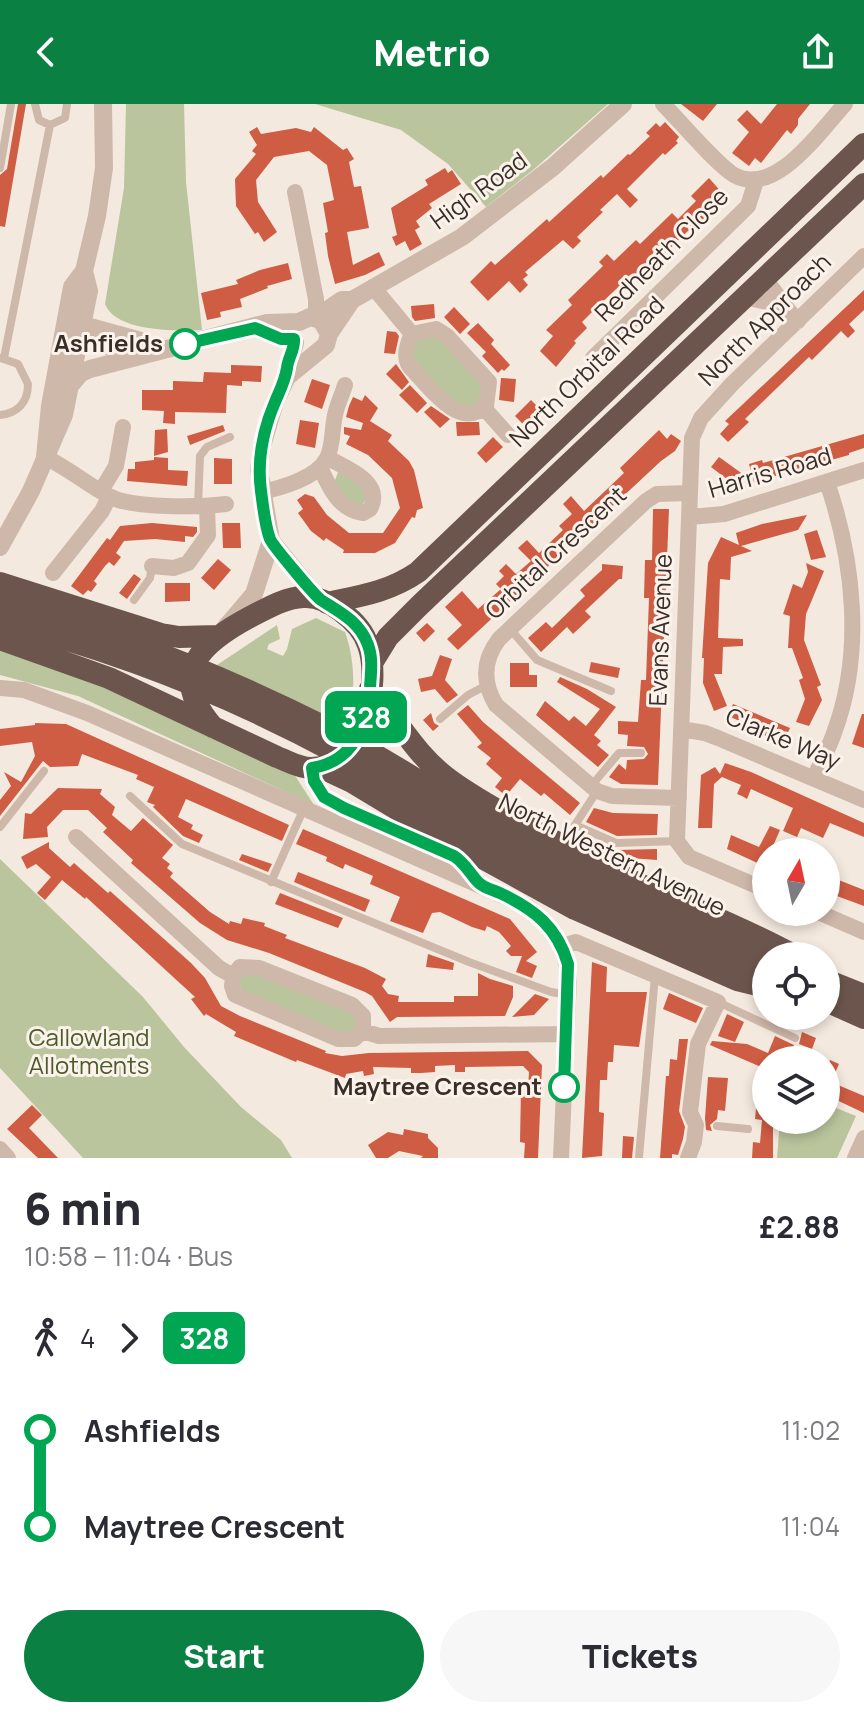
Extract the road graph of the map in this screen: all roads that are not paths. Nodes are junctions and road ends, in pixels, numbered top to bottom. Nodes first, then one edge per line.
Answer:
1 (11, 104) edge
2 (35, 104) edge
3 (67, 104) edge
4 (103, 104) edge
5 (623, 104) edge
6 (663, 104) edge
7 (845, 104) edge
8 (50, 125) junction
9 (864, 144) edge
10 (0, 168) edge
11 (756, 181) junction
12 (864, 184) edge
13 (295, 192) dead end
14 (864, 256) edge
15 (725, 276) junction
16 (764, 278) junction
17 (373, 287) junction
18 (744, 297) junction
19 (352, 300) junction
20 (782, 305) junction
21 (798, 321) junction
22 (301, 330) junction
23 (75, 332) junction
24 (329, 334) junction
25 (412, 334) junction
26 (162, 349) junction
27 (316, 352) junction
28 (2, 358) edge
29 (593, 358) dead end
30 (287, 377) junction
31 (345, 385) dead end
32 (69, 387) junction
33 (484, 408) junction
34 (0, 415) edge
35 (701, 418) joint
36 (123, 427) dead end
37 (508, 435) dead end
38 (230, 437) dead end
39 (45, 457) junction
40 (864, 470) edge
41 (827, 482) junction
42 (261, 492) junction
43 (689, 493) junction
44 (105, 494) junction
45 (226, 504) dead end
46 (202, 507) junction
47 (690, 517) junction
48 (271, 541) junction
49 (0, 547) edge
50 (152, 566) joint
51 (53, 573) dead end
52 (0, 583) edge
53 (134, 600) dead end
54 (323, 601) junction
55 (0, 603) edge
56 (0, 621) edge
57 (510, 629) junction
58 (858, 631) edge
59 (215, 638) junction
60 (0, 639) edge
61 (372, 663) junction
62 (487, 685) junction
63 (0, 688) edge
64 (370, 689) junction
65 (611, 691) dead end
66 (440, 719) dead end
67 (213, 727) junction
68 (681, 729) junction
69 (641, 753) dead end
70 (322, 766) junction
71 (44, 771) dead end
72 (814, 778) junction
73 (594, 789) junction
74 (130, 796) dead end
75 (679, 798) junction
76 (864, 800) edge
77 (304, 807) junction
78 (0, 827) edge
79 (435, 832) junction
80 (76, 837) dead end
81 (678, 843) junction
82 (454, 856) junction
83 (271, 882) junction
84 (480, 884) junction
85 (752, 884) edge
86 (840, 922) edge
87 (864, 932) edge
88 (770, 942) edge
89 (563, 946) junction
90 (752, 950) edge
91 (752, 969) edge
92 (655, 975) junction
93 (233, 976) junction
94 (752, 984) edge
95 (840, 984) edge
96 (569, 988) junction
97 (861, 994) edge
98 (718, 1002) junction
99 (840, 1007) edge
100 (864, 1018) edge
101 (363, 1031) junction
102 (567, 1034) junction
103 (795, 1038) dead end
104 (717, 1126) dead end
105 (748, 1129) dead end
106 (864, 1138) edge
107 (0, 1149) edge
108 (639, 1157) edge
109 (8, 1158) edge
110 (561, 1158) edge
111 (688, 1158) edge
112 (855, 1158) edge

1 - 10 lane
2 - 8 lane
3 - 8 lane
4 - 23 street
5 - 17 street, High Road
6 - 11 street, Redheath Close
7 - 11 street, Redheath Close
8 - 28 lane
9 - 15 highway, North Orbital Road
11 - 29 street, Redheath Close
12 - 16 highway
13 - 22 street
14 - 21 street, North Approach
15 - 16 highway
15 - 54 highway, North Orbital Road
16 - 18 highway
16 - 20 street
17 - 19 street, High Road
17 - 25 street
18 - 20 street
18 - 61 highway
19 - 22 street, High Road
19 - 24 street, High Road
20 - 21 street
21 - 35 street, North Approach
22 - 24 street
22 - 26 street
22 - 27 street
22 - 30 street
23 - 26 street
23 - 32 street
23 - 39 street
24 - 27 street, High Road
25 - 33 street
25 - 33 street
26 - 32 street
27 - 30 street
28 - 34 lane
30 - 42 street
31 - 42 street
32 - 39 street
33 - 37 street
35 - 43 street, Evans Avenue
36 - 44 street
38 - 46 lane
39 - 44 street
39 - 49 street
40 - 41 street, Harris Road
41 - 47 street, Harris Road
41 - 58 street
42 - 48 street
43 - 47 street, Evans Avenue
43 - 57 street, Orbital Crescent
44 - 46 street
44 - 51 street
45 - 46 street
46 - 50 street
47 - 68 street, Evans Avenue
48 - 54 street
48 - 59 street
50 - 53 lane
52 - 59 highway
54 - 59 highway
54 - 61 highway
55 - 90 highway, North Western Avenue
56 - 91 highway, North Western Avenue
57 - 62 street, Orbital Crescent
57 - 65 lane
58 - 72 street
59 - 67 highway
60 - 67 highway
61 - 64 highway
62 - 66 lane
62 - 73 street
63 - 77 street
64 - 70 highway
64 - 88 highway
67 - 70 highway
68 - 72 street, Clarke Way
68 - 75 street, Evans Avenue
69 - 73 lane
70 - 79 highway
70 - 82 lane
71 - 78 lane
72 - 76 street, Clarke Way
73 - 75 street
73 - 81 lane
74 - 83 lane
75 - 81 street, Evans Avenue
77 - 83 lane
77 - 84 street
79 - 82 lane
79 - 94 highway
80 - 93 street
81 - 85 street
82 - 84 lane
83 - 96 lane
84 - 89 street
86 - 87 street
89 - 92 street
89 - 96 street
92 - 98 street
92 - 108 lane
93 - 101 street
93 - 101 street
95 - 97 highway
96 - 102 street
98 - 103 lane
98 - 111 street
99 - 100 highway
101 - 102 street
102 - 110 street
104 - 105 lane
106 - 112 street
107 - 109 street

